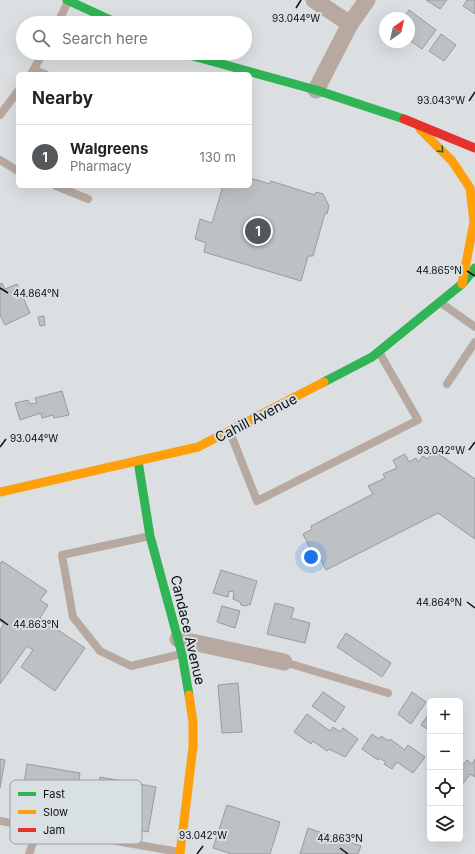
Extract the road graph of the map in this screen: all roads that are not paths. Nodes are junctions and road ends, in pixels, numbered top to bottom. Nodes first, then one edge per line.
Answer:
1 (68, 0) edge
2 (314, 0) edge
3 (367, 0) edge
4 (61, 16) edge
5 (102, 16) edge
6 (350, 24) junction
7 (39, 60) edge
8 (207, 60) edge
9 (32, 72) edge
10 (251, 72) edge
11 (252, 72) edge
12 (316, 90) junction
13 (16, 94) edge
14 (0, 115) edge
15 (413, 122) junction
16 (475, 148) edge
17 (0, 160) edge
18 (16, 170) edge
19 (61, 188) edge
20 (88, 199) dead end
21 (475, 268) edge
22 (462, 284) junction
23 (440, 302) junction
24 (475, 327) edge
25 (475, 342) edge
26 (379, 352) junction
27 (447, 384) dead end
28 (230, 431) junction
29 (138, 461) junction
30 (0, 492) edge
31 (150, 536) junction
32 (180, 646) junction
33 (284, 662) joint
34 (388, 693) dead end
35 (0, 821) edge
36 (10, 823) edge
37 (32, 844) edge
38 (130, 844) edge
39 (182, 853) edge
40 (29, 854) edge

1 - 4 lane
1 - 5 street
2 - 6 street
3 - 6 street
6 - 12 street
7 - 9 lane
8 - 10 street
11 - 12 street
12 - 15 street
13 - 14 lane
15 - 16 street
15 -> 22 street
17 - 18 lane
19 - 20 lane
21 - 22 street, Cahill Avenue
22 - 23 street, Cahill Avenue
23 - 24 lane
23 - 26 street, Cahill Avenue
25 - 27 lane
26 - 28 street, Cahill Avenue
26 - 28 lane
28 - 29 street, Cahill Avenue
29 - 30 street, Cahill Avenue
29 - 31 street, Candace Avenue
31 - 32 street, Candace Avenue
31 - 32 lane
32 - 33 street
32 - 39 street, Candace Avenue
33 - 34 lane
35 - 36 lane
37 - 40 lane
38 - 39 lane

